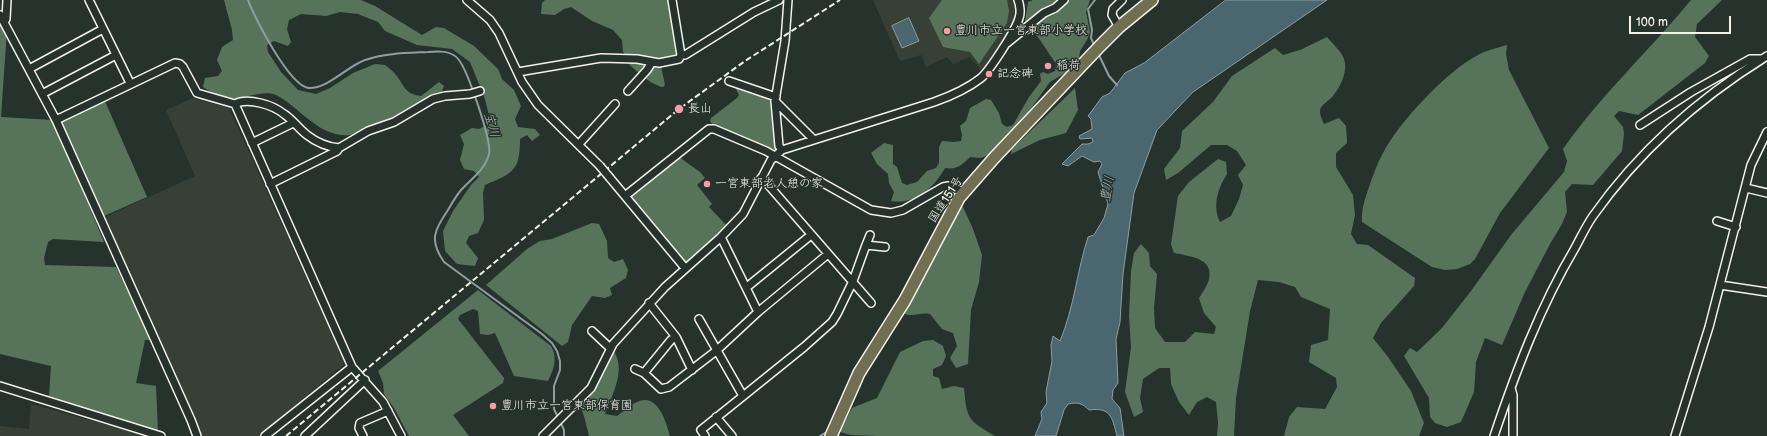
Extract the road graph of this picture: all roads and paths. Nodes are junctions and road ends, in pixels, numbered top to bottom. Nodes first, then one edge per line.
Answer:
1 (7, 0) edge
2 (89, 0) edge
3 (467, 0) edge
4 (672, 0) edge
5 (779, 0) edge
6 (788, 0) edge
7 (1018, 0) edge
8 (1064, 0) edge
9 (1122, 0) edge
10 (1152, 0) edge
11 (0, 15) edge
12 (4, 22) junction
13 (1119, 27) junction
14 (103, 29) junction
15 (1005, 43) junction
16 (116, 55) junction
17 (681, 56) junction
18 (1765, 57) edge
19 (652, 62) junction
20 (29, 69) junction
21 (518, 72) junction
22 (729, 81) dead end
23 (130, 83) junction
24 (480, 91) dead end
25 (628, 91) dead end
26 (42, 94) junction
27 (776, 99) junction
28 (235, 104) junction
29 (615, 104) dead end
30 (56, 120) junction
31 (293, 122) junction
32 (1640, 125) dead end
33 (1767, 132) edge
34 (813, 139) junction
35 (252, 142) junction
36 (579, 144) junction
37 (339, 148) junction
38 (782, 150) junction
39 (774, 156) junction
40 (761, 178) junction
41 (270, 184) junction
42 (1746, 188) junction
43 (964, 192) junction
44 (1767, 193) edge
45 (625, 196) junction
46 (1717, 221) dead end
47 (1736, 227) junction
48 (812, 235) junction
49 (870, 235) dead end
50 (721, 237) junction
51 (866, 245) junction
52 (884, 247) dead end
53 (828, 254) junction
54 (685, 268) junction
55 (853, 281) junction
56 (1720, 284) junction
57 (747, 287) junction
58 (1767, 292) edge
59 (649, 303) junction
60 (871, 303) dead end
61 (758, 312) junction
62 (699, 319) dead end
63 (592, 331) dead end
64 (676, 337) junction
65 (610, 348) junction
66 (716, 351) junction
67 (352, 367) junction
68 (635, 370) dead end
69 (692, 370) junction
70 (644, 373) junction
71 (365, 380) junction
72 (0, 386) edge
73 (1511, 388) junction
74 (743, 396) junction
75 (388, 411) junction
76 (716, 417) junction
77 (313, 433) edge
78 (832, 433) edge
79 (160, 436) edge
80 (197, 436) edge
81 (265, 436) edge
82 (305, 436) edge
83 (362, 436) edge
84 (401, 436) edge
85 (543, 436) edge
86 (705, 436) edge
87 (732, 436) edge
88 (1494, 436) edge
89 (1513, 436) edge
90 (1674, 436) edge

1 - 12 street
2 - 14 street
3 - 21 street
4 - 17 street
5 - 17 street
6 - 27 street
7 - 15 street
8 - 15 street
9 - 13 street
10 - 13 highway, 国道151号
11 - 12 street
12 - 20 street
13 - 43 highway, 国道151号
14 - 16 street
14 - 20 street
15 - 34 street
16 - 23 street
16 - 26 street
17 - 19 street
18 - 32 street
18 - 73 street
19 - 21 street
19 - 25 street
20 - 26 street
21 - 36 street
22 - 27 street
23 - 28 street
23 - 30 street
24 - 37 street
26 - 30 street
27 - 34 street
27 - 38 street
28 - 31 street
28 - 35 street
29 - 36 street
30 - 80 street
31 - 35 street
31 - 37 street
33 - 42 street
34 - 38 street
35 - 41 street
36 - 45 street, bridge
37 - 41 street
38 - 39 street
39 - 40 street
39 - 43 street
39 - 45 street
40 - 48 street
40 - 50 street
41 - 67 street
42 - 44 street
42 - 47 street
43 - 78 highway, 国道151号
45 - 54 street
46 - 47 street
47 - 56 street
48 - 53 street
48 - 57 street
49 - 51 street
50 - 54 street
50 - 57 street
51 - 52 street
51 - 55 street
53 - 55 street
53 - 61 street
54 - 59 street
55 - 60 street
55 - 74 street
56 - 58 street
56 - 90 street
57 - 61 street
59 - 64 street
59 - 65 street
61 - 66 street
62 - 66 street
63 - 65 street
64 - 69 street
64 - 70 street
65 - 85 street
66 - 69 street
66 - 74 street
67 - 71 street
67 - 81 street
68 - 70 street
69 - 70 street
71 - 75 street
71 - 77 street
72 - 79 street
73 - 88 street
73 - 89 street
74 - 76 street
75 - 83 street
75 - 84 street
76 - 86 street
76 - 87 street
77 - 82 street

